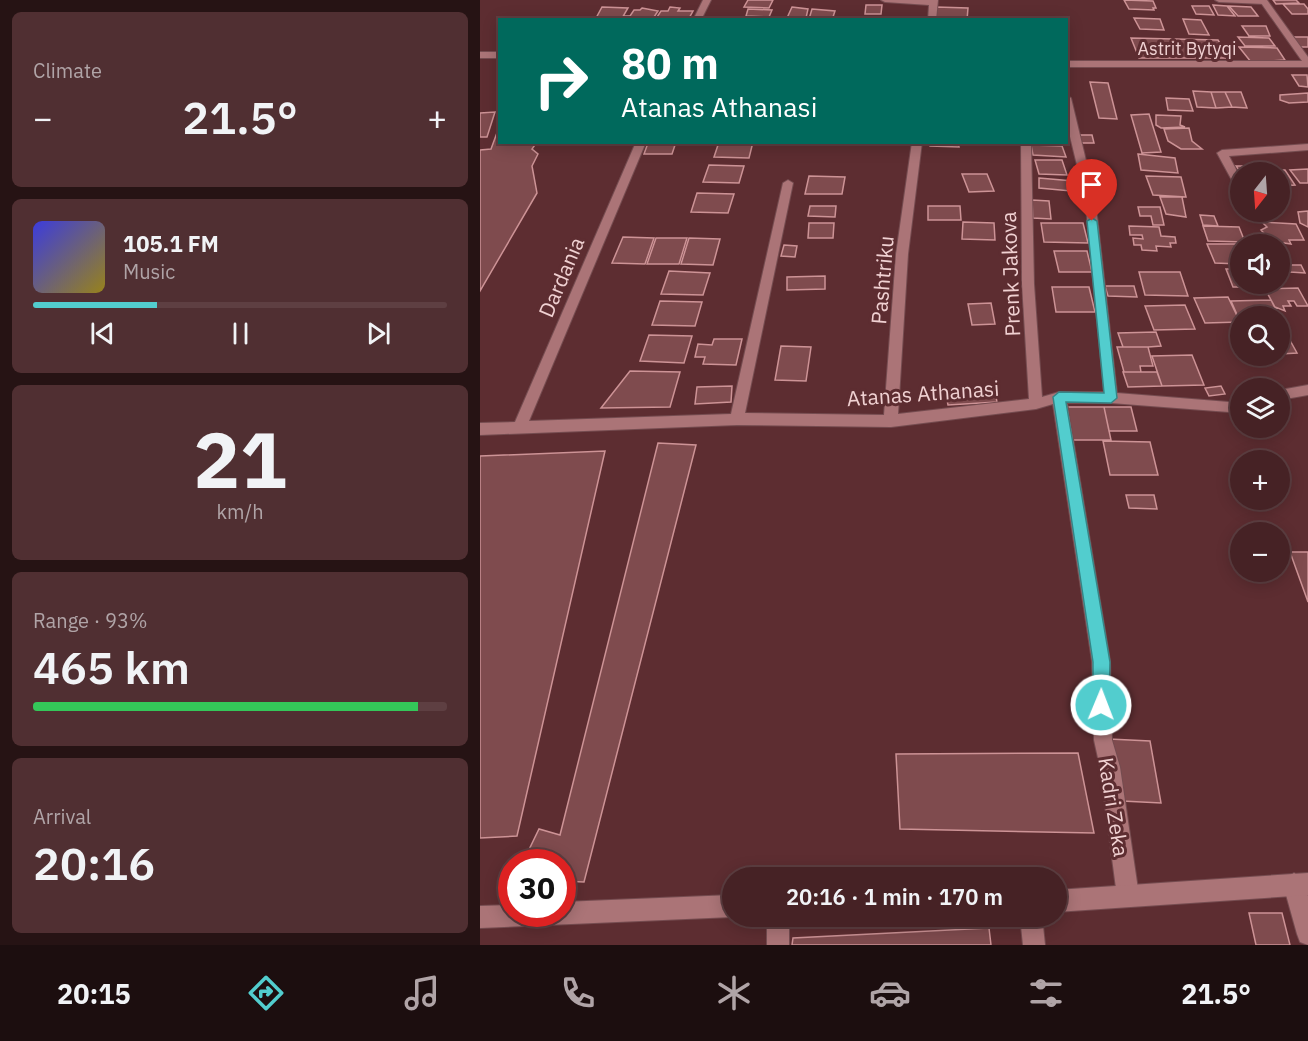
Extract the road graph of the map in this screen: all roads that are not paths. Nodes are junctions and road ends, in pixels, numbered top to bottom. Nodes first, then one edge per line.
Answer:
1 (706, 0) edge
2 (885, 0) edge
3 (1220, 0) edge
4 (934, 1) edge
5 (1264, 1) edge
6 (698, 18) edge
7 (932, 18) edge
8 (498, 55) edge
9 (480, 56) edge
10 (1068, 64) edge
11 (1308, 64) edge
12 (1068, 106) edge
13 (640, 144) edge
14 (917, 144) edge
15 (1026, 144) edge
16 (1308, 147) edge
17 (1230, 168) edge
18 (788, 183) dead end
19 (1308, 390) edge
20 (1290, 393) edge
21 (1059, 397) junction
22 (1111, 398) junction
23 (1036, 404) junction
24 (1230, 406) edge
25 (737, 419) junction
26 (891, 421) junction
27 (519, 427) junction
28 (480, 429) edge
29 (1301, 884) edge
30 (1128, 896) junction
31 (1067, 900) edge
32 (722, 906) edge
33 (576, 912) edge
34 (498, 916) edge
35 (480, 917) edge
36 (778, 927) edge
37 (1033, 927) edge
38 (1308, 934) edge
39 (778, 945) edge
40 (1034, 945) edge

1 - 6 street
2 - 4 street
3 - 5 street
4 - 7 street
5 - 11 street
8 - 9 street
10 - 11 street, Astrit Bytyqi
12 - 22 street
13 - 27 street, Dardania
14 - 26 street, Pashtriku
15 - 23 street, Prenk Jakova
16 - 17 street
18 - 25 street
19 - 20 street
21 - 22 street, Atanas Athanasi
21 - 23 street, Atanas Athanasi
21 - 30 street, Kadri Zeka
22 - 24 street, Atanas Athanasi
23 - 26 street, Atanas Athanasi
25 - 26 street, Atanas Athanasi
25 - 27 street, Atanas Athanasi
27 - 28 street, Atanas Athanasi
29 - 30 street
29 - 38 street
30 - 31 street
32 - 33 street
34 - 35 street
36 - 39 street
37 - 40 street

